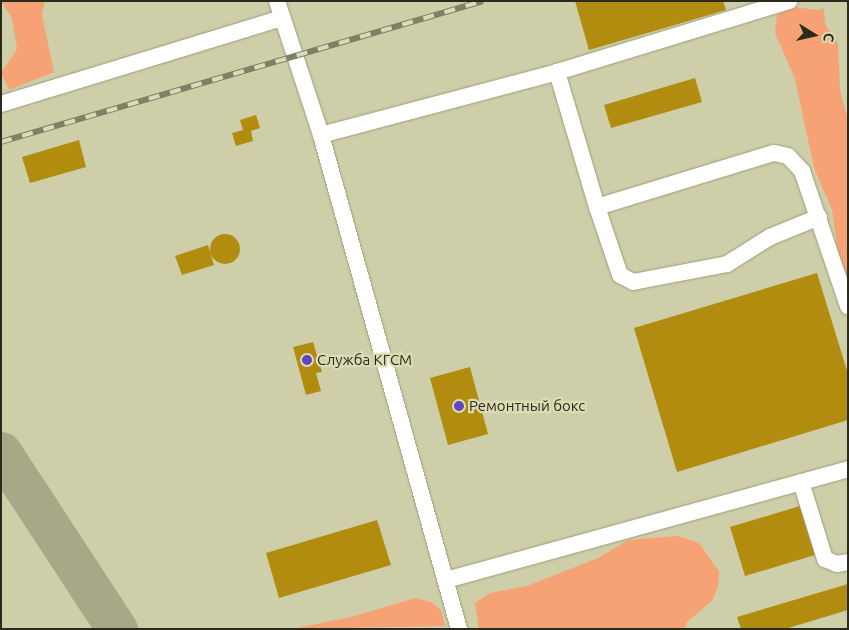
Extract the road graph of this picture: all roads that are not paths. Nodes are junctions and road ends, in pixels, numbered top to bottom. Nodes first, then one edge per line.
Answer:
1 (277, 1) edge
2 (789, 1) edge
3 (282, 18) junction
4 (557, 72) junction
5 (1, 104) edge
6 (321, 135) junction
7 (597, 207) junction
8 (819, 217) junction
9 (848, 306) edge
10 (848, 469) edge
11 (801, 482) junction
12 (848, 562) edge
13 (446, 580) junction
14 (459, 629) edge

1 - 3 lane
2 - 4 lane
3 - 5 lane
3 - 6 lane
4 - 6 lane
4 - 7 lane
6 - 13 lane
7 - 8 lane
7 - 8 lane
8 - 9 lane
10 - 11 lane
11 - 12 lane
11 - 13 lane
13 - 14 lane

